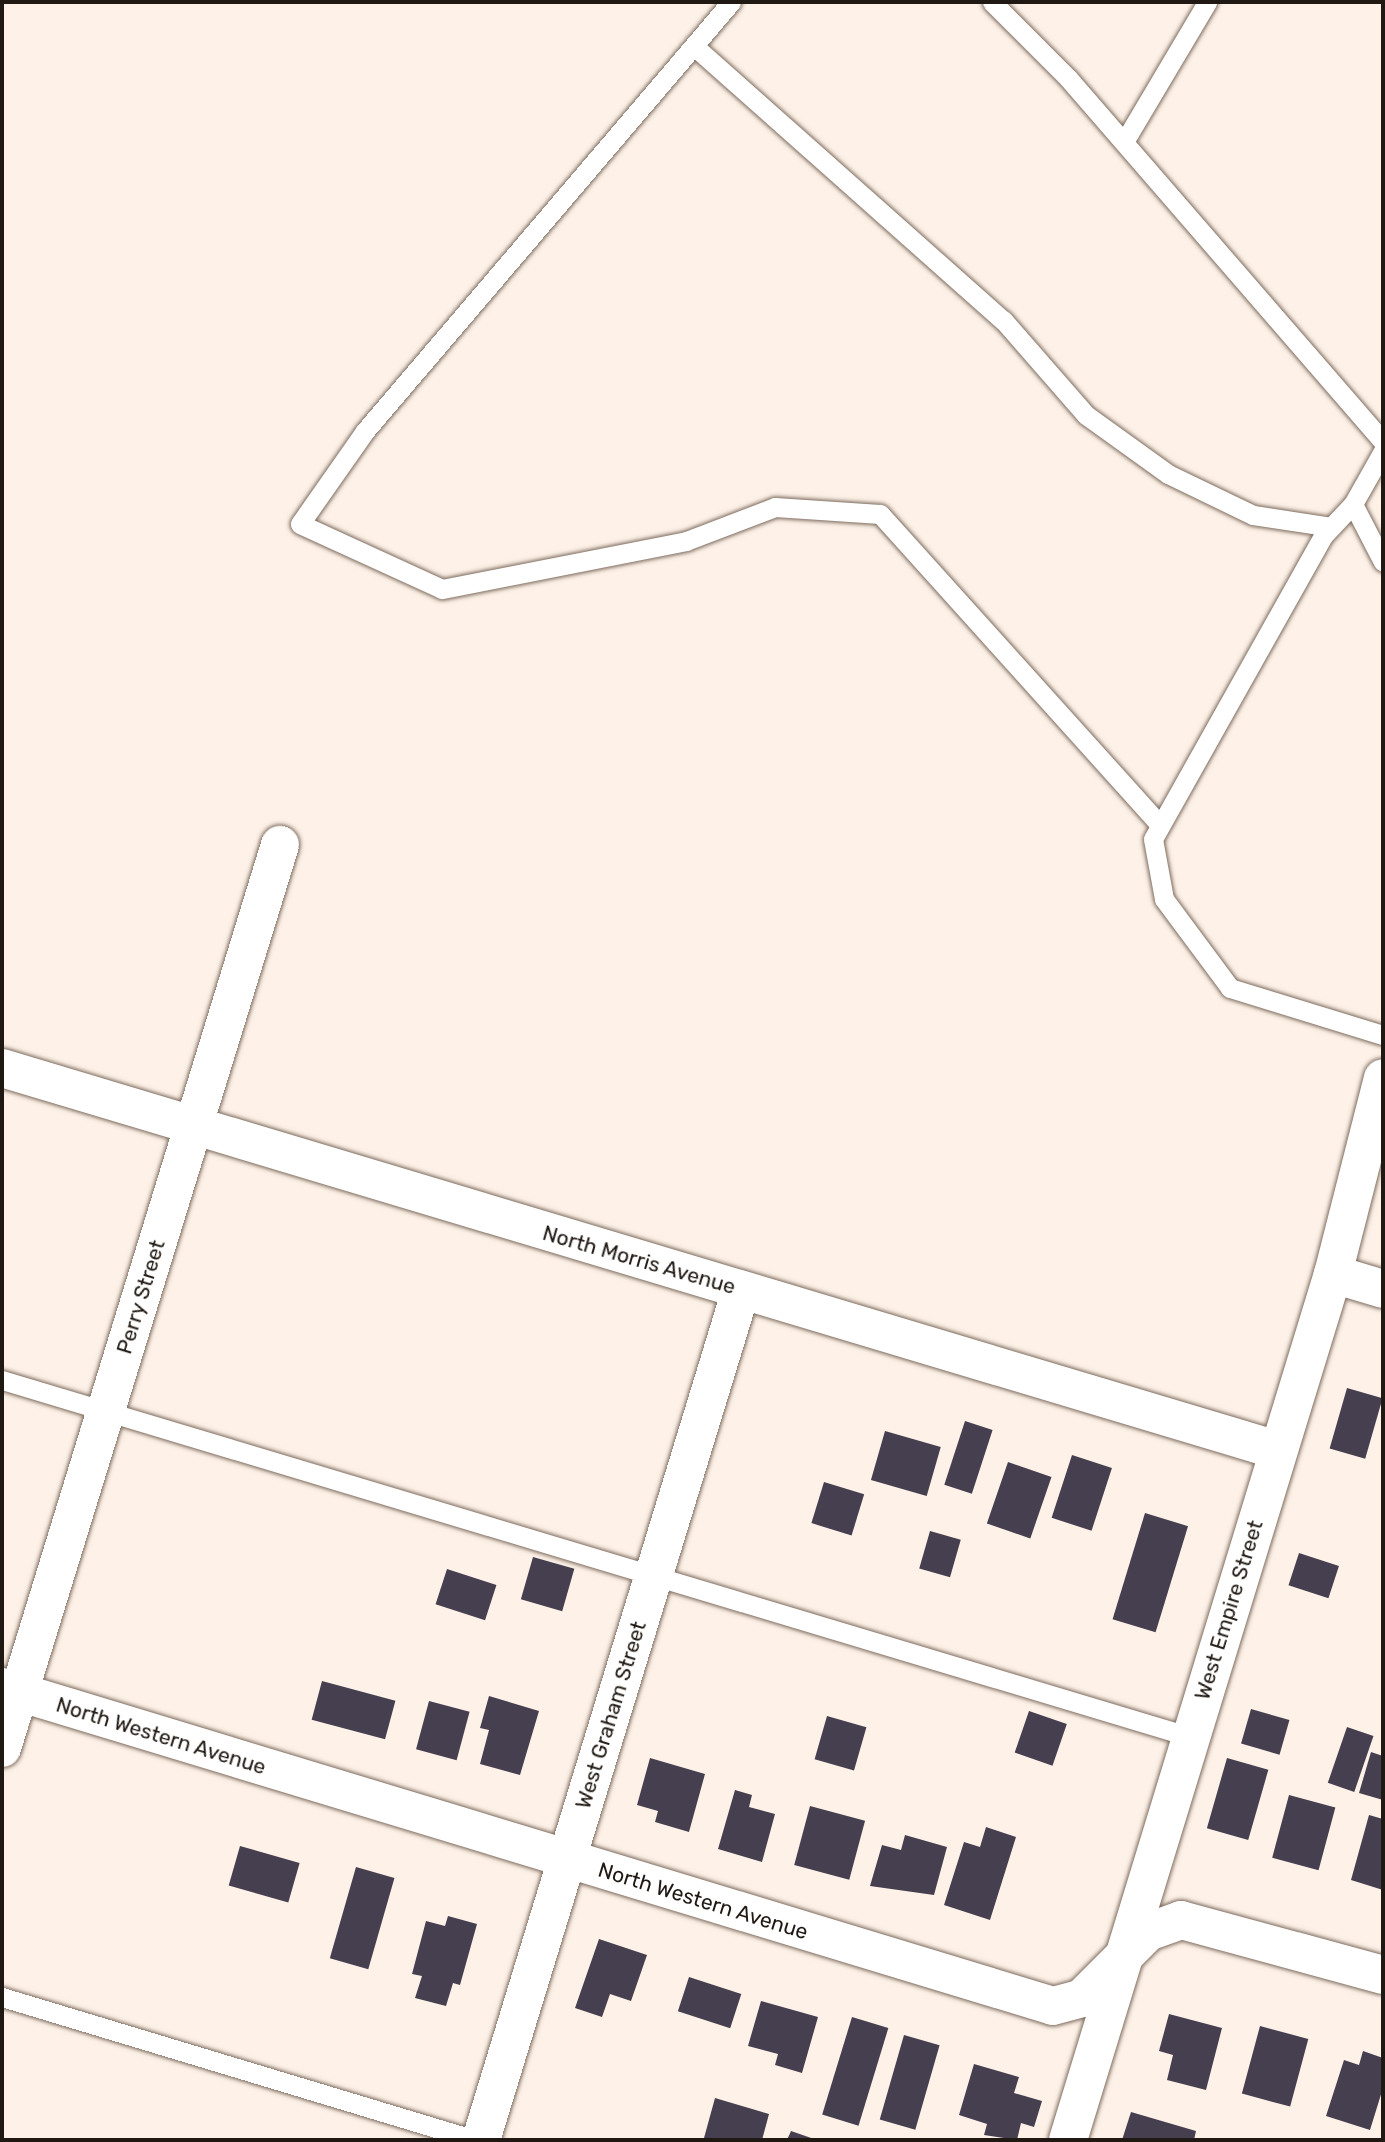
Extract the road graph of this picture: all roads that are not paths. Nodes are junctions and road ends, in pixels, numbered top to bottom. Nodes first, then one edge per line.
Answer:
1 (731, 2) edge
2 (992, 2) edge
3 (1207, 2) edge
4 (695, 47) junction
5 (1124, 142) junction
6 (1383, 442) edge
7 (1383, 451) edge
8 (1353, 503) junction
9 (1331, 527) junction
10 (1383, 562) edge
11 (1160, 825) junction
12 (279, 845) dead end
13 (1383, 1035) edge
14 (2, 1068) edge
15 (1383, 1078) edge
16 (194, 1125) junction
17 (1333, 1275) junction
18 (1383, 1289) edge
19 (741, 1290) junction
20 (2, 1380) edge
21 (106, 1412) junction
22 (1277, 1450) junction
23 (654, 1576) junction
24 (10, 1690) edge
25 (1191, 1737) junction
26 (2, 1748) edge
27 (566, 1859) junction
28 (1122, 1962) junction
29 (1383, 1975) edge
30 (2, 1997) edge
31 (478, 2140) edge
32 (1068, 2140) edge

1 - 4 lane
2 - 5 lane
3 - 5 lane
4 - 9 lane
4 - 11 lane
5 - 6 lane
7 - 8 lane
8 - 9 lane
8 - 10 lane
9 - 11 lane
11 - 13 lane
12 - 16 street, Perry Street
14 - 16 street, North Morris Avenue
15 - 17 street, West Empire Street
16 - 19 street, North Morris Avenue
16 - 21 street, Perry Street
17 - 18 street
17 - 22 street, West Empire Street
19 - 22 street, North Morris Avenue
19 - 23 street, West Graham Street
20 - 21 lane
21 - 23 lane
21 - 24 street, Perry Street
22 - 25 street, West Empire Street
23 - 25 lane
23 - 27 street, West Graham Street
24 - 26 street, Perry Street
24 - 27 street, North Western Avenue
25 - 28 street, West Empire Street
27 - 28 street, North Western Avenue
27 - 31 street, West Graham Street
28 - 29 street, North Western Avenue
28 - 32 street, West Empire Street
30 - 31 lane

